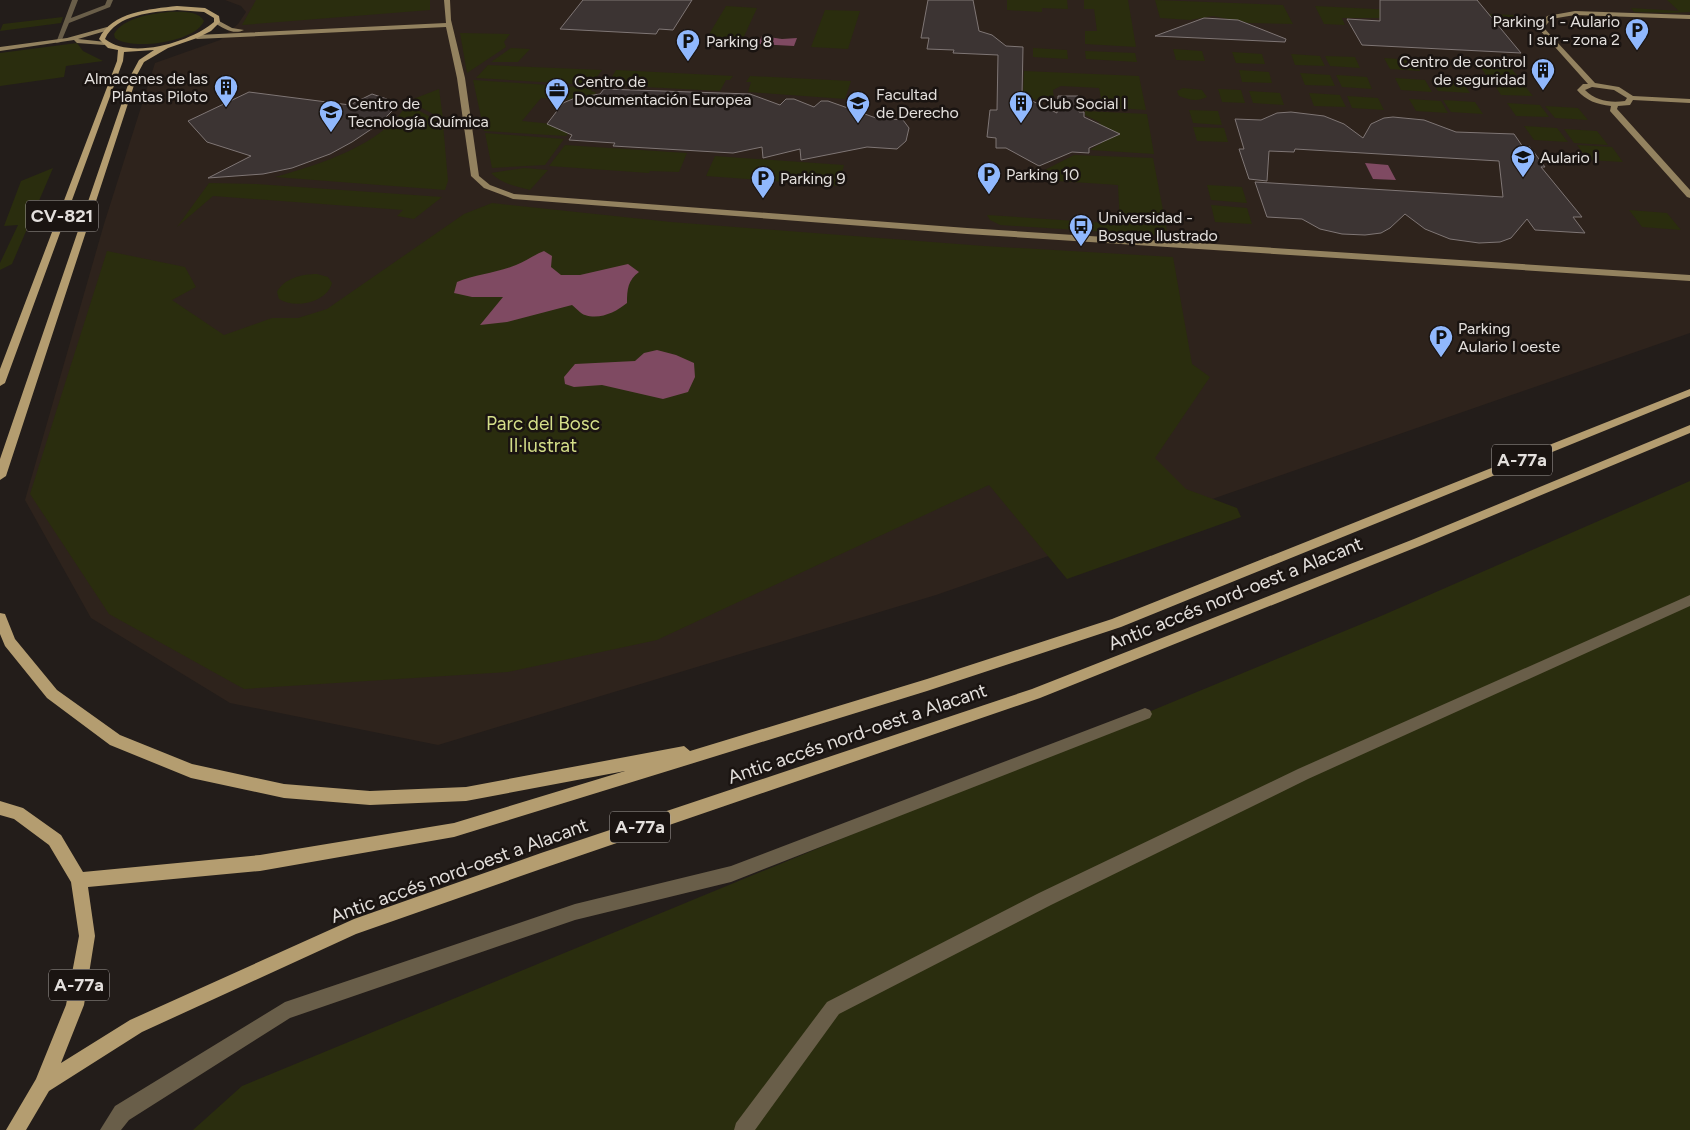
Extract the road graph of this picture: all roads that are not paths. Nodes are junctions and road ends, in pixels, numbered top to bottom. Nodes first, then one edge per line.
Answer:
1 (75, 0) edge
2 (110, 0) edge
3 (183, 0) edge
4 (447, 0) edge
5 (159, 1) dead end
6 (194, 8) junction
7 (140, 14) junction
8 (1690, 17) edge
9 (66, 22) junction
10 (217, 22) junction
11 (449, 22) junction
12 (107, 29) junction
13 (197, 37) junction
14 (67, 40) junction
15 (58, 42) junction
16 (104, 43) junction
17 (165, 47) junction
18 (0, 49) edge
19 (120, 49) junction
20 (1590, 85) junction
21 (1624, 92) junction
22 (1690, 95) edge
23 (1631, 98) junction
24 (1690, 101) edge
25 (1614, 106) junction
26 (1690, 195) edge
27 (1690, 278) edge
28 (0, 383) edge
29 (1690, 392) edge
30 (1690, 429) edge
31 (0, 476) edge
32 (1690, 600) edge
33 (0, 618) edge
34 (1145, 714) dead end
35 (748, 741) junction
36 (0, 808) edge
37 (79, 880) junction
38 (43, 1085) junction
39 (15, 1130) edge
40 (109, 1130) edge
41 (743, 1130) edge

1 - 9 street
2 - 9 street
3 - 6 main road
4 - 11 street
5 - 7 main road
6 - 7 main road
6 - 10 main road
7 - 12 main road
8 - 20 street
9 - 15 street
10 - 11 street
10 - 13 main road, CV-821
11 - 13 street
11 - 27 street
12 - 14 street
12 - 16 main road
13 - 17 main road, CV-821
14 - 15 street
14 - 16 street
15 - 18 street
16 - 19 main road, CV-821
17 - 19 main road, CV-821
17 - 31 main road, CV-821
19 - 28 main road, CV-821
20 - 21 street
20 - 25 street
21 - 22 street
21 - 23 street
23 - 24 street
23 - 25 street
25 - 26 street
29 - 35 main road, Antic accés nord-oest a Alacant / A-77a
30 - 38 main road, Antic accés nord-oest a Alacant / A-77a
32 - 41 street
33 - 35 main road
34 - 40 street
35 - 37 main road, Antic accés nord-oest a Alacant / A-77a
36 - 37 main road, A-77a
37 - 38 main road, A-77a
38 - 39 main road, A-77a

